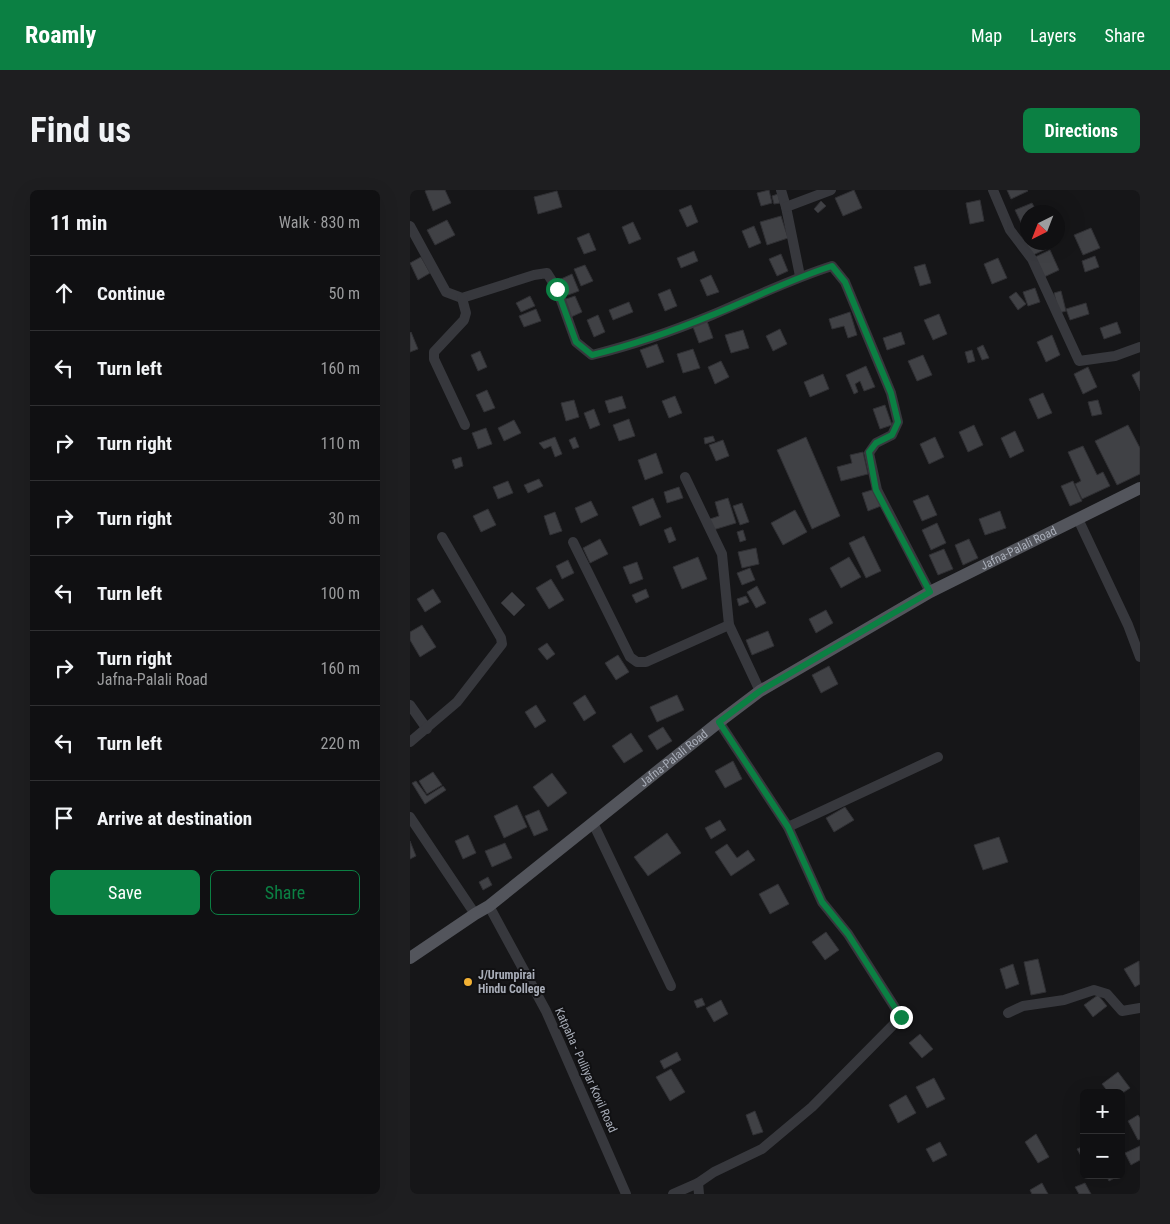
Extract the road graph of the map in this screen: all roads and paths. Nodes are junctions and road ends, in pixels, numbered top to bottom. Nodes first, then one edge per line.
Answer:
1 (781, 190) edge
2 (831, 190) edge
3 (993, 190) edge
4 (786, 207) junction
5 (410, 226) edge
6 (413, 239) edge
7 (800, 276) junction
8 (462, 298) junction
9 (1140, 347) edge
10 (465, 425) dead end
11 (685, 477) dead end
12 (1140, 488) edge
13 (1078, 519) junction
14 (442, 537) dead end
15 (573, 542) dead end
16 (930, 592) junction
17 (730, 625) junction
18 (1140, 657) edge
19 (760, 691) junction
20 (410, 705) edge
21 (719, 722) junction
22 (426, 729) junction
23 (410, 742) edge
24 (938, 756) dead end
25 (410, 817) edge
26 (593, 823) junction
27 (788, 827) junction
28 (489, 906) junction
29 (475, 914) junction
30 (410, 958) edge
31 (672, 986) dead end
32 (1140, 1008) edge
33 (1008, 1013) dead end
34 (698, 1183) junction
35 (626, 1194) edge
36 (672, 1194) edge
37 (699, 1194) edge

1 - 4 street
2 - 4 street
3 - 9 street
4 - 7 street
5 - 6 street
6 - 8 street
7 - 8 street
7 - 16 street
8 - 10 street
11 - 17 street
12 - 13 main road, Jafna-Palali Road
13 - 16 main road, Jafna-Palali Road
13 - 18 street
14 - 22 street
15 - 17 street
16 - 19 main road, Jafna-Palali Road
17 - 19 street
19 - 21 main road, Jafna-Palali Road
20 - 22 street
21 - 26 main road, Jafna-Palali Road
21 - 27 street
22 - 23 street
24 - 27 street
25 - 29 street
26 - 28 main road, Jafna-Palali Road
26 - 31 street
27 - 34 street
28 - 29 main road, Jafna-Palali Road
28 - 35 street, Katpaha - Pulliyar Kovil Road
29 - 30 main road, Jafna-Palali Road
32 - 33 street
34 - 36 street
34 - 37 street

